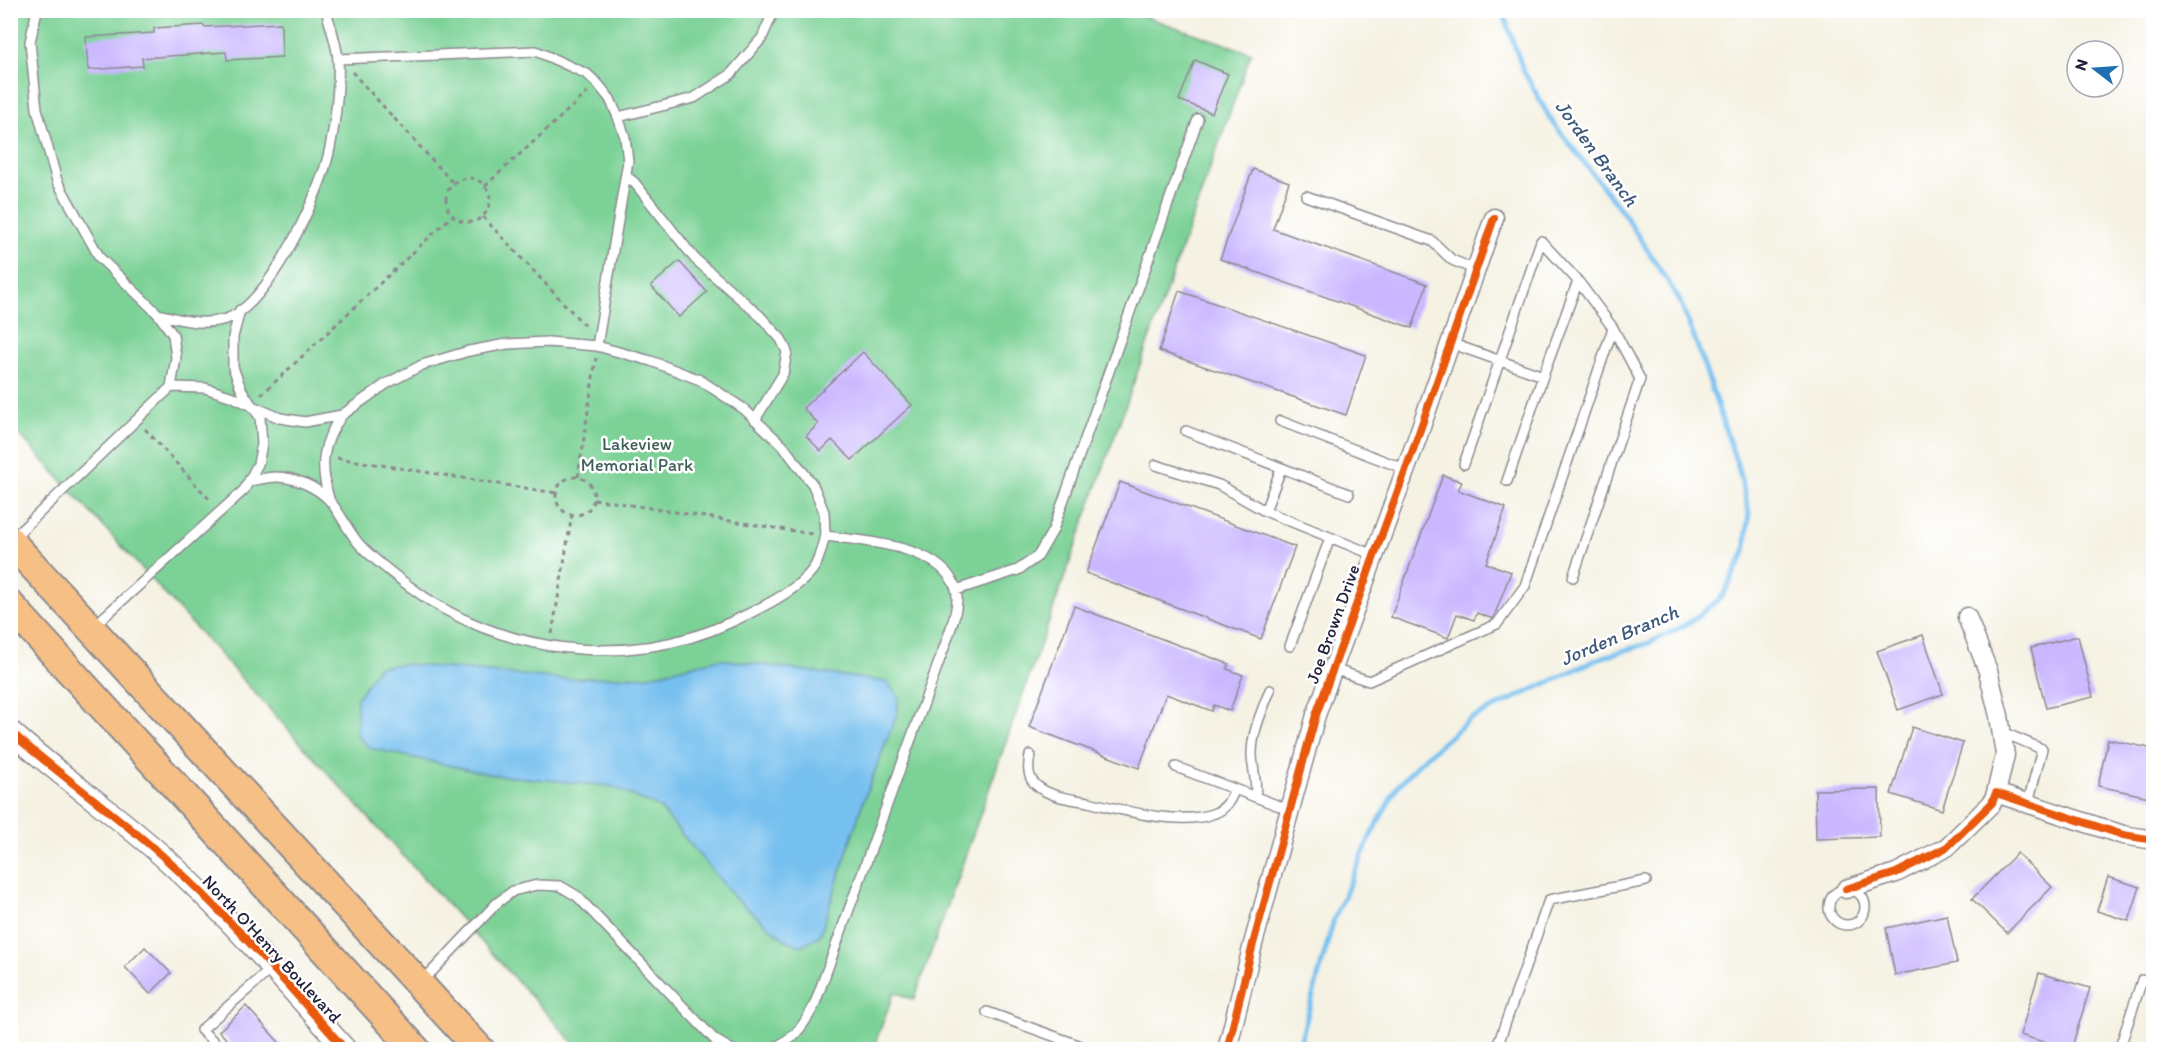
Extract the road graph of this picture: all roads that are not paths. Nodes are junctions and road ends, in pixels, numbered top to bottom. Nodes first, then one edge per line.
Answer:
1 (37, 10) edge
2 (326, 10) edge
3 (774, 10) edge
4 (338, 59) junction
5 (618, 117) junction
6 (1198, 119) dead end
7 (626, 176) junction
8 (1306, 196) dead end
9 (1494, 218) dead end
10 (1476, 270) junction
11 (1578, 281) junction
12 (240, 310) junction
13 (158, 314) junction
14 (1613, 328) junction
15 (1450, 343) junction
16 (597, 346) junction
17 (1499, 360) junction
18 (1543, 375) junction
19 (171, 387) junction
20 (252, 406) junction
21 (342, 415) junction
22 (755, 420) junction
23 (1280, 421) dead end
24 (1186, 431) dead end
25 (1464, 464) dead end
26 (1156, 465) dead end
27 (1281, 469) junction
28 (1405, 469) junction
29 (249, 481) junction
30 (1507, 481) dead end
31 (1348, 494) dead end
32 (328, 499) junction
33 (1265, 512) junction
34 (825, 536) junction
35 (1330, 538) junction
36 (10, 541) edge
37 (1374, 555) junction
38 (1573, 577) dead end
39 (957, 590) junction
40 (10, 605) edge
41 (1967, 617) dead end
42 (91, 628) junction
43 (10, 631) edge
44 (1290, 646) dead end
45 (1333, 669) junction
46 (1269, 690) dead end
47 (10, 731) edge
48 (2001, 732) junction
49 (1030, 755) dead end
50 (1176, 767) dead end
51 (172, 782) junction
52 (1235, 789) junction
53 (1996, 793) junction
54 (1255, 797) junction
55 (2028, 803) junction
56 (1290, 810) junction
57 (2154, 840) edge
58 (1646, 881) dead end
59 (1846, 889) dead end
60 (271, 969) junction
61 (2154, 983) edge
62 (420, 984) junction
63 (987, 1012) dead end
64 (340, 1047) edge
65 (223, 1050) edge
66 (416, 1050) edge
67 (480, 1050) edge
68 (732, 1050) edge
69 (769, 1050) edge
70 (1092, 1050) edge
71 (1227, 1050) edge
72 (1496, 1050) edge
73 (2119, 1050) edge

1 - 13 lane
2 - 4 lane
3 - 5 lane
4 - 5 lane
4 - 12 lane
5 - 7 lane
6 - 39 lane
7 - 16 lane
7 - 22 lane
8 - 10 lane
9 - 10 street, Joe Brown Drive
10 - 15 street, Joe Brown Drive
11 - 14 lane
11 - 17 lane
11 - 18 lane
12 - 13 lane
12 - 20 lane
13 - 19 lane
14 - 38 lane
14 - 45 lane
15 - 17 lane
15 - 28 street, Joe Brown Drive
16 - 21 lane
16 - 22 lane
17 - 18 lane
17 - 25 lane
18 - 30 lane
19 - 20 lane
19 - 36 lane
20 - 21 lane
20 - 29 lane
21 - 32 lane
22 - 34 lane
23 - 28 lane
24 - 27 lane
26 - 33 lane
27 - 31 lane
27 - 33 lane
28 - 37 street, Joe Brown Drive
29 - 32 lane
29 - 42 lane
32 - 34 lane
33 - 35 lane
34 - 39 lane
35 - 37 lane
35 - 44 lane
36 - 42 highway
37 - 45 street, Joe Brown Drive
39 - 69 lane
40 - 51 highway
41 - 48 street
42 - 62 highway
43 - 51 highway
45 - 56 street, Joe Brown Drive
46 - 54 lane
47 - 60 street, North O'Henry Boulevard
48 - 53 street
48 - 55 lane
49 - 52 lane
50 - 52 lane
51 - 66 highway
52 - 54 lane
53 - 55 street
53 - 59 street
54 - 56 lane
55 - 57 street
56 - 71 street, Joe Brown Drive
58 - 72 lane
60 - 64 street, North O'Henry Boulevard
60 - 65 lane
61 - 73 lane
62 - 67 highway
62 - 68 lane
63 - 70 lane

